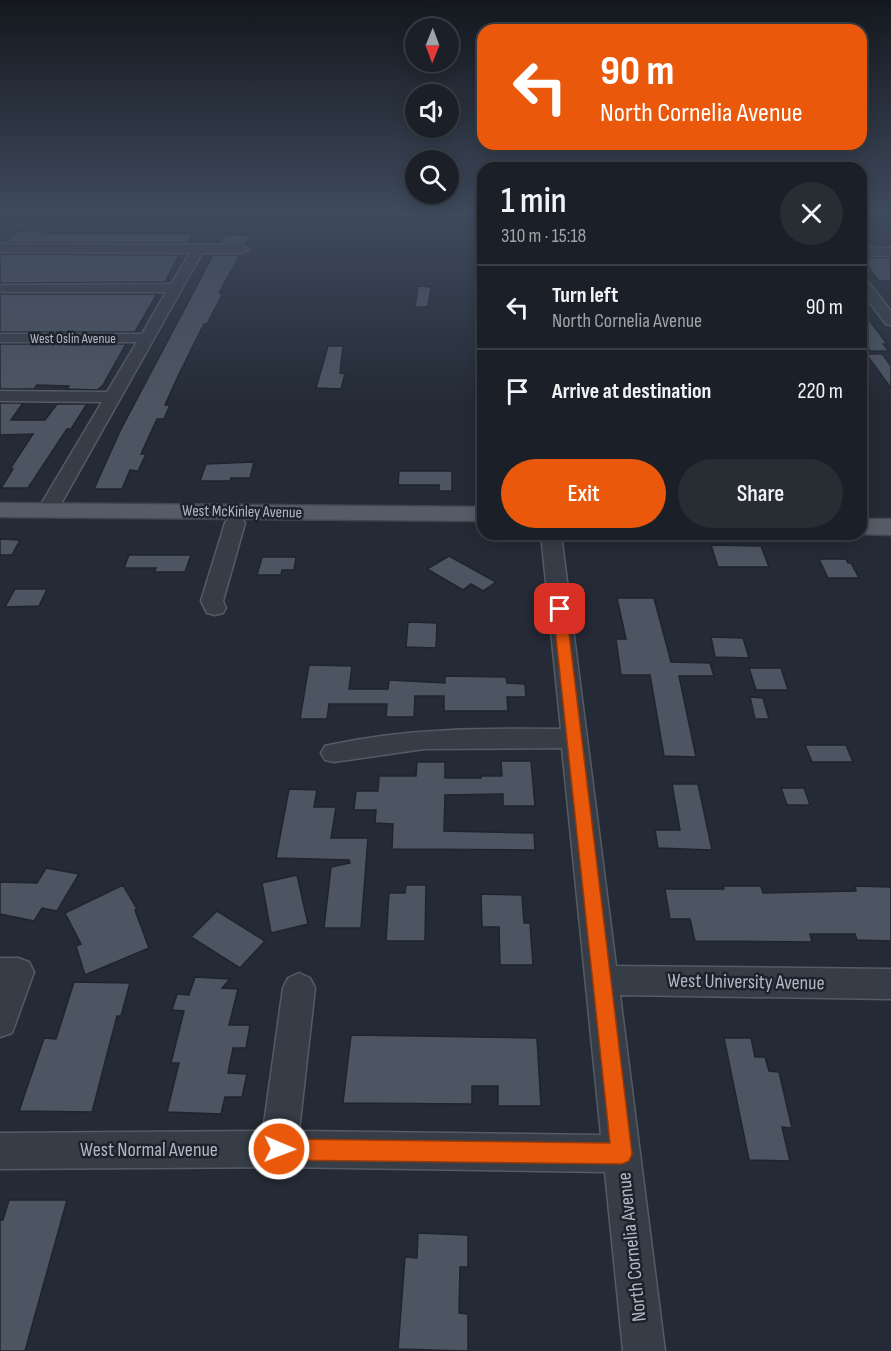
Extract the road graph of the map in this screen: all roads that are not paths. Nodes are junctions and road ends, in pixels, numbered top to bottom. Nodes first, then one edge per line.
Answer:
1 (182, 276) edge
2 (867, 287) edge
3 (4, 288) dead end
4 (175, 288) junction
5 (867, 291) edge
6 (891, 291) edge
7 (891, 321) edge
8 (0, 338) edge
9 (146, 338) junction
10 (0, 396) edge
11 (112, 397) junction
12 (0, 510) edge
13 (47, 511) junction
14 (477, 514) edge
15 (867, 517) edge
16 (891, 517) edge
17 (0, 522) edge
18 (235, 523) junction
19 (477, 525) edge
20 (867, 527) edge
21 (891, 527) edge
22 (552, 540) edge
23 (215, 608) dead end
24 (574, 739) junction
25 (334, 753) dead end
26 (9, 972) edge
27 (601, 980) junction
28 (891, 984) edge
29 (299, 988) dead end
30 (0, 1022) edge
31 (279, 1149) junction
32 (0, 1151) edge
33 (622, 1154) junction
34 (644, 1351) edge

1 - 4 street
2 - 6 street
3 - 4 street
4 - 9 street
5 - 7 street
8 - 9 street, West Oslin Avenue
9 - 11 street
10 - 11 street
11 - 13 street
12 - 13 main road, West McKinley Avenue
13 - 14 main road, West McKinley Avenue
15 - 16 main road
17 - 18 main road, West McKinley Avenue
18 - 19 main road, West McKinley Avenue
18 - 23 street
20 - 21 main road
22 - 24 street, North Cornelia Avenue
24 - 25 street
24 - 27 street, North Cornelia Avenue
26 - 30 street
27 - 28 street, West University Avenue
27 - 33 street, North Cornelia Avenue
29 - 31 street
31 - 32 street, West Normal Avenue
31 - 33 street, West Normal Avenue
33 - 34 street, North Cornelia Avenue

